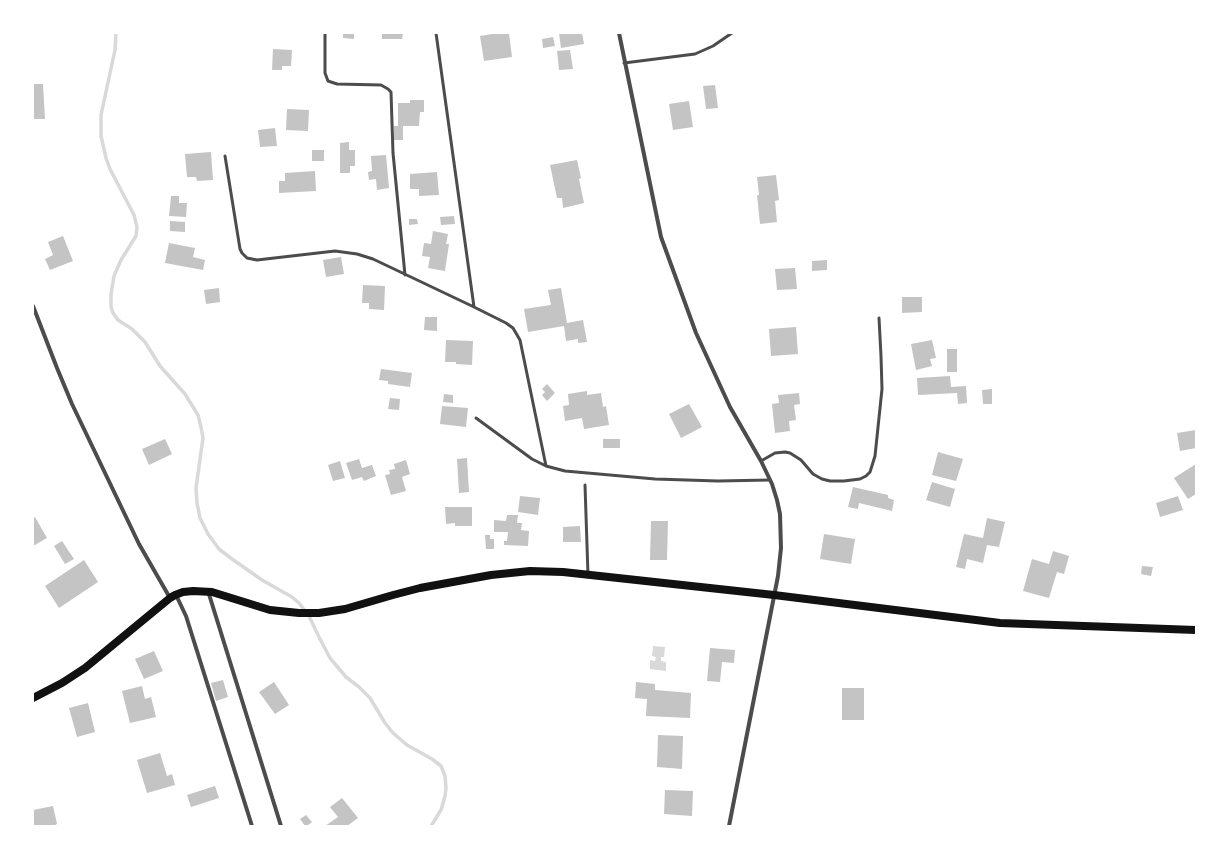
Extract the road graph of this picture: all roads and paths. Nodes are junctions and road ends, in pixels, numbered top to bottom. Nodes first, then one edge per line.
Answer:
1 (325, 33) edge
2 (436, 33) edge
3 (619, 33) edge
4 (732, 33) edge
5 (624, 63) junction
6 (225, 156) dead end
7 (405, 275) junction
8 (33, 306) edge
9 (474, 307) junction
10 (879, 318) dead end
11 (476, 418) dead end
12 (761, 461) junction
13 (546, 466) junction
14 (770, 480) junction
15 (585, 484) dead end
16 (588, 575) junction
17 (208, 591) junction
18 (774, 595) junction
19 (173, 596) junction
20 (1196, 630) edge
21 (33, 698) edge
22 (252, 826) edge
23 (281, 826) edge
24 (729, 826) edge

1 - 7 lane
2 - 9 lane
3 - 5 street
4 - 5 lane
5 - 12 street
6 - 7 lane
7 - 9 lane
8 - 19 street
9 - 13 lane
10 - 12 lane
11 - 13 lane
12 - 14 street
13 - 14 lane
14 - 18 street
15 - 16 lane
16 - 17 main road
16 - 18 main road
17 - 19 main road
17 - 23 street
18 - 20 main road
18 - 24 street
19 - 21 main road
19 - 22 street

